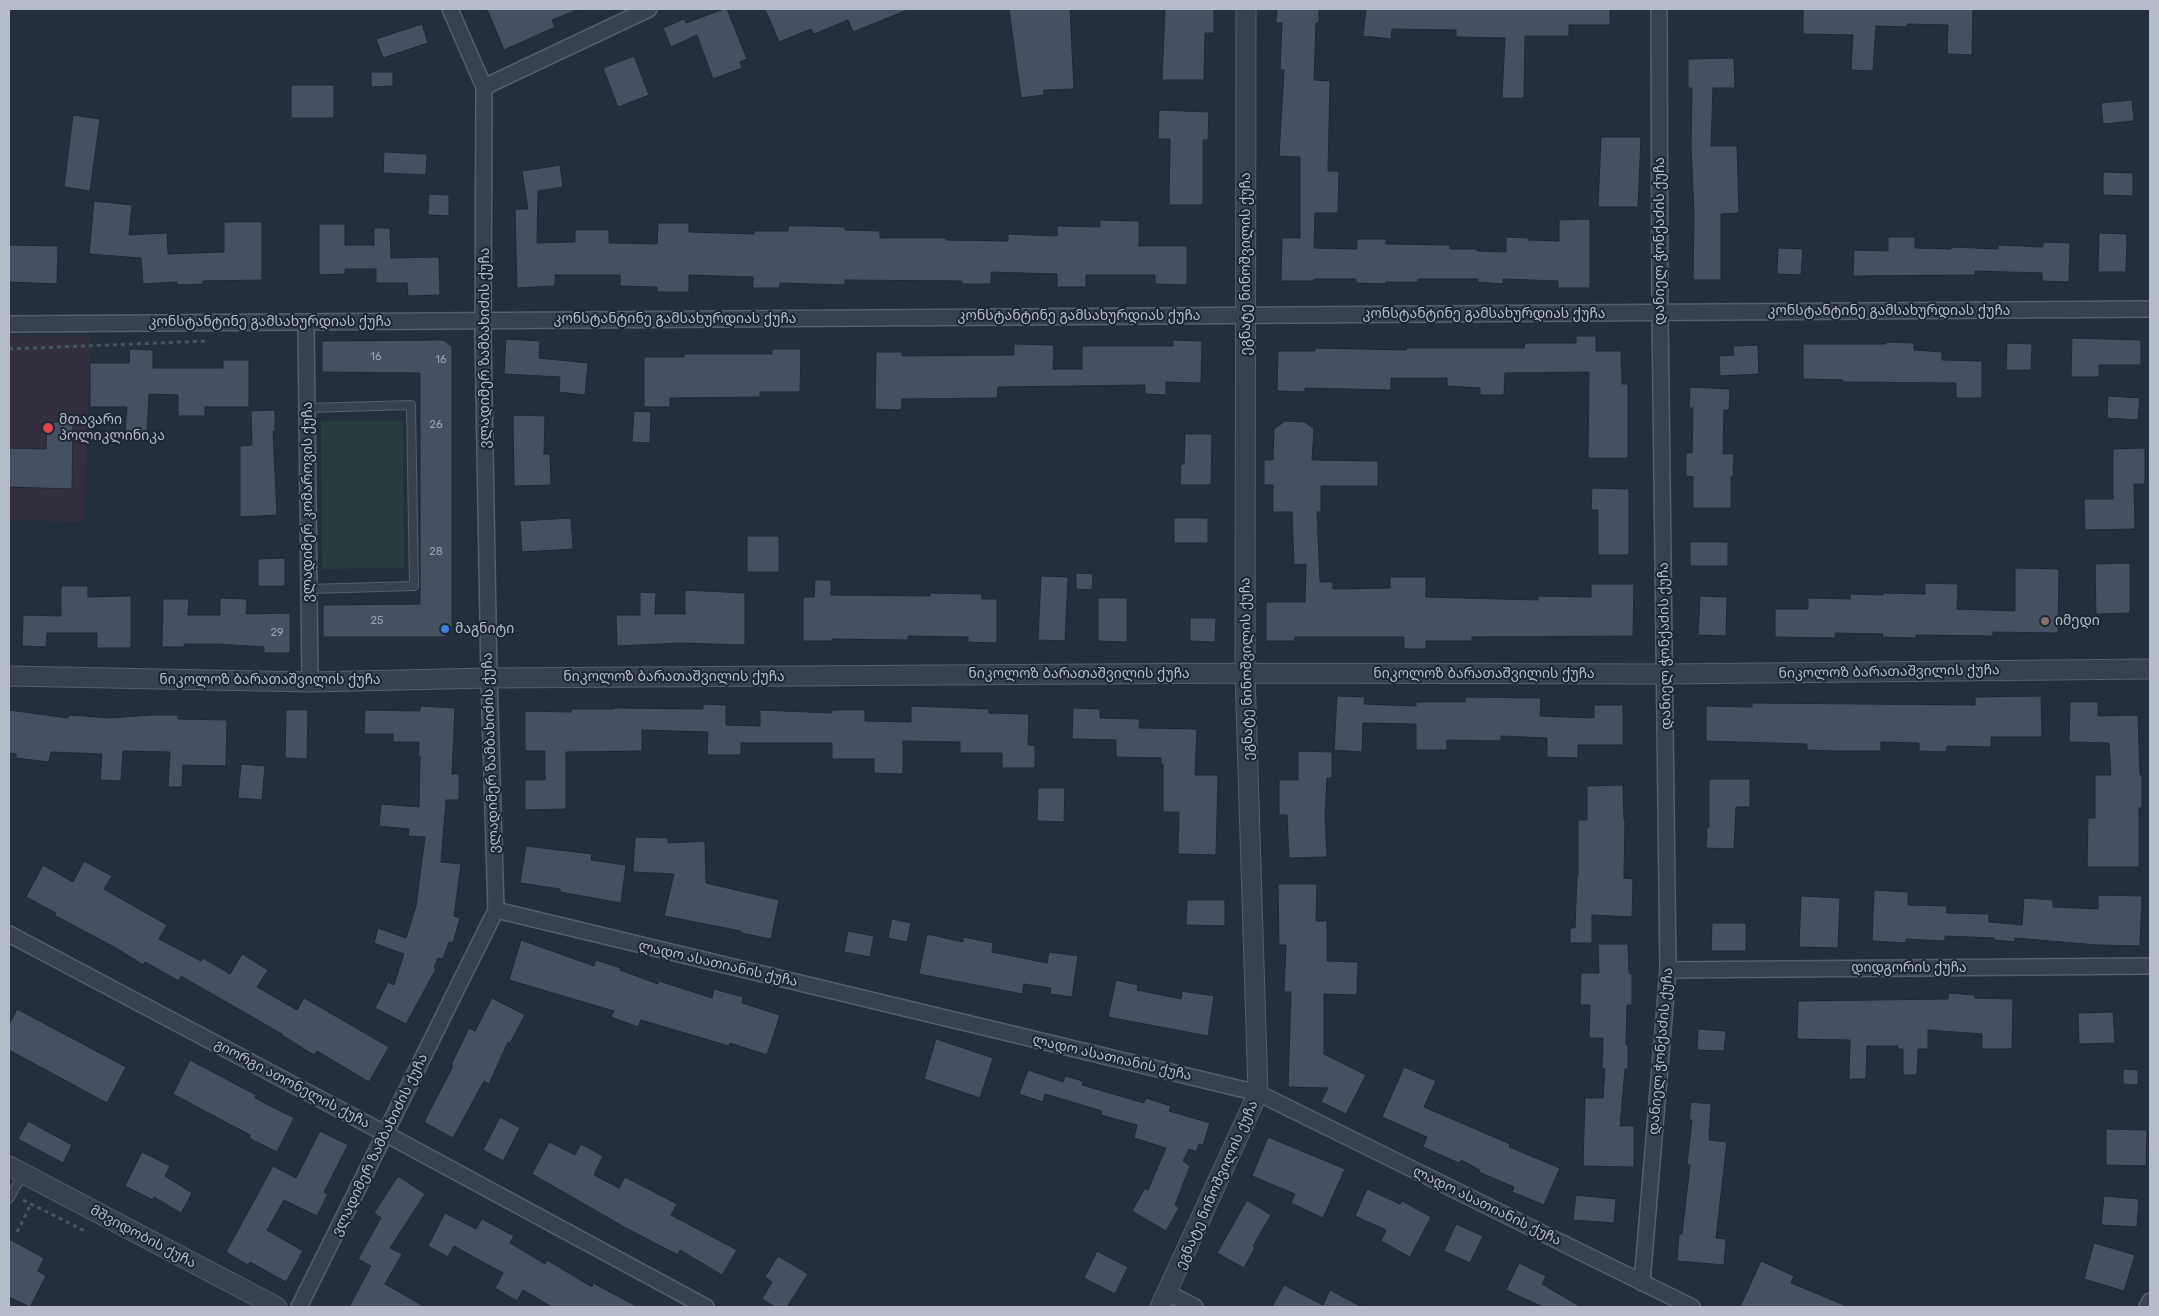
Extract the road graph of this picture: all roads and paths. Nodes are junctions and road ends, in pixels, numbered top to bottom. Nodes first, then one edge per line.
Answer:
1 (450, 9) edge
2 (649, 9) edge
3 (1246, 9) edge
4 (1659, 9) edge
5 (484, 87) junction
6 (2150, 308) edge
7 (1660, 313) junction
8 (1246, 315) junction
9 (484, 320) junction
10 (306, 322) junction
11 (9, 324) edge
12 (307, 408) junction
13 (309, 588) junction
14 (2150, 669) edge
15 (1245, 673) junction
16 (1665, 674) junction
17 (9, 676) edge
18 (488, 678) junction
19 (310, 682) junction
20 (496, 910) junction
21 (9, 934) edge
22 (2150, 966) edge
23 (1668, 970) junction
24 (1258, 1093) junction
25 (386, 1134) junction
26 (16, 1170) edge
27 (10, 1197) edge
28 (31, 1204) junction
29 (84, 1231) dead end
30 (17, 1232) dead end
31 (1642, 1283) junction
32 (1164, 1300) edge
33 (2150, 1301) edge
34 (277, 1307) edge
35 (299, 1307) edge
36 (706, 1307) edge
37 (1195, 1307) edge
38 (1692, 1307) edge
39 (2147, 1307) edge

1 - 5 street, ვლადიმერ ზამბახიძის ქუჩა
2 - 5 street
3 - 8 street, ეგნატე ნინოშვილის ქუჩა
4 - 7 street, დანიელ ჭონქაძის ქუჩა
5 - 9 street, ვლადიმერ ზამბახიძის ქუჩა
6 - 7 street, კონსტანტინე გამსახურდიას ქუჩა
7 - 8 street, კონსტანტინე გამსახურდიას ქუჩა
7 - 16 street, დანიელ ჭონქაძის ქუჩა
8 - 9 street, კონსტანტინე გამსახურდიას ქუჩა
8 - 15 street, ეგნატე ნინოშვილის ქუჩა
9 - 10 street, კონსტანტინე გამსახურდიას ქუჩა
9 - 18 street, ვლადიმერ ზამბახიძის ქუჩა
10 - 11 street, კონსტანტინე გამსახურდიას ქუჩა
10 - 12 street, ვლადიმერ კომაროვის ქუჩა
12 - 13 street, ვლადიმერ კომაროვის ქუჩა
12 - 13 lane
13 - 19 street, ვლადიმერ კომაროვის ქუჩა
14 - 16 street, ნიკოლოზ ბარათაშვილის ქუჩა
15 - 16 street, ნიკოლოზ ბარათაშვილის ქუჩა
15 - 18 street, ნიკოლოზ ბარათაშვილის ქუჩა
15 - 24 street, ეგნატე ნინოშვილის ქუჩა
16 - 23 street, დანიელ ჭონქაძის ქუჩა
17 - 19 street, ნიკოლოზ ბარათაშვილის ქუჩა
18 - 19 street, ნიკოლოზ ბარათაშვილის ქუჩა
18 - 20 street, ვლადიმერ ზამბახიძის ქუჩა
20 - 24 street, ლადო ასათიანის ქუჩა
20 - 25 street, ვლადიმერ ზამბახიძის ქუჩა
21 - 25 street, გიორგი ათონელის ქუჩა
22 - 23 street, დიდგორის ქუჩა
23 - 31 street, დანიელ ჭონქაძის ქუჩა
24 - 31 street, ლადო ასათიანის ქუჩა
24 - 32 street, ეგნატე ნინოშვილის ქუჩა
25 - 35 street, ვლადიმერ ზამბახიძის ქუჩა
25 - 36 street, გიორგი ათონელის ქუჩა
26 - 27 lane
26 - 34 street, მშვიდობის ქუჩა
27 - 28 path
28 - 29 path
28 - 30 path
31 - 38 street, ლადო ასათიანის ქუჩა
32 - 37 street
33 - 39 street

